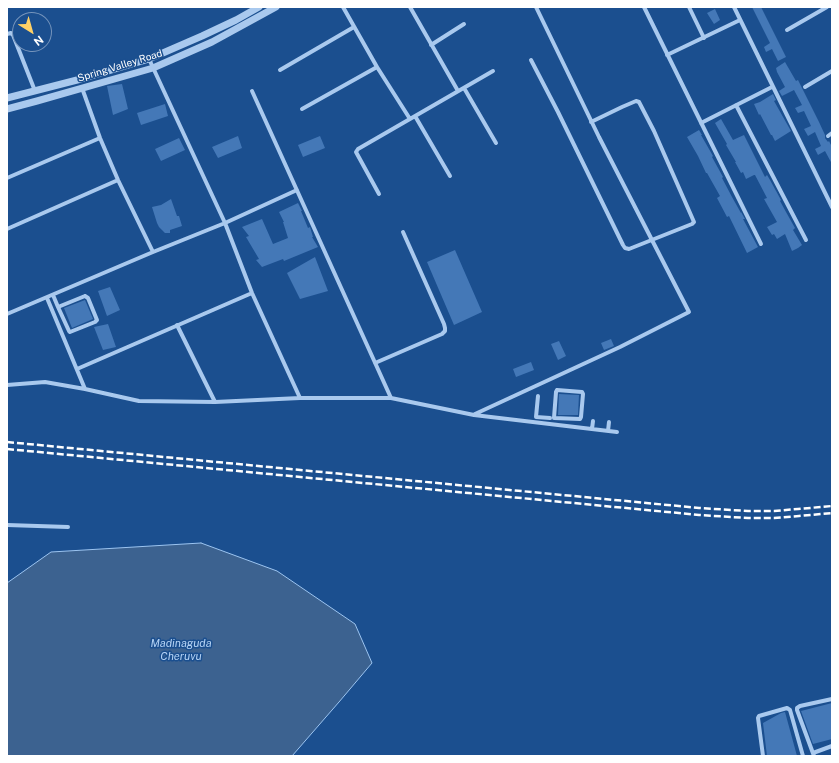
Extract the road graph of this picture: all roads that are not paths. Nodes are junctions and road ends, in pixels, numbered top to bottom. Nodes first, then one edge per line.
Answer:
1 (259, 7) edge
2 (276, 7) edge
3 (343, 7) edge
4 (410, 7) edge
5 (536, 7) edge
6 (644, 7) edge
7 (689, 7) edge
8 (734, 7) edge
9 (827, 7) edge
10 (740, 20) junction
11 (464, 24) dead end
12 (354, 27) junction
13 (787, 30) dead end
14 (7, 34) edge
15 (704, 38) junction
16 (431, 45) junction
17 (667, 55) junction
18 (149, 59) junction
19 (531, 60) dead end
20 (377, 67) junction
21 (153, 68) junction
22 (280, 70) dead end
23 (493, 71) dead end
24 (832, 71) edge
25 (772, 87) junction
26 (805, 87) dead end
27 (82, 88) junction
28 (464, 88) junction
29 (35, 91) junction
30 (252, 91) dead end
31 (458, 91) junction
32 (7, 98) edge
33 (736, 105) junction
34 (7, 109) edge
35 (302, 109) dead end
36 (415, 116) junction
37 (410, 119) junction
38 (591, 122) junction
39 (701, 123) junction
40 (100, 138) junction
41 (496, 143) dead end
42 (450, 176) dead end
43 (7, 178) edge
44 (118, 180) junction
45 (297, 190) junction
46 (379, 194) dead end
47 (832, 207) edge
48 (225, 223) junction
49 (7, 228) edge
50 (403, 232) dead end
51 (652, 240) junction
52 (806, 240) dead end
53 (761, 244) dead end
54 (153, 252) junction
55 (252, 294) junction
56 (53, 295) junction
57 (47, 298) junction
58 (58, 307) junction
59 (7, 314) edge
60 (177, 325) junction
61 (66, 326) junction
62 (60, 328) junction
63 (375, 364) junction
64 (77, 368) junction
65 (7, 385) edge
66 (85, 389) junction
67 (538, 396) dead end
68 (300, 398) junction
69 (391, 398) junction
70 (214, 402) junction
71 (474, 415) junction
72 (536, 417) junction
73 (552, 418) junction
74 (571, 419) junction
75 (593, 421) dead end
76 (536, 422) junction
77 (608, 422) dead end
78 (553, 425) junction
79 (571, 427) junction
80 (592, 429) junction
81 (608, 431) junction
82 (617, 432) dead end
83 (7, 525) edge
84 (68, 527) dead end
85 (832, 699) edge
86 (832, 746) edge
87 (813, 755) edge
88 (763, 756) edge
89 (803, 756) edge

1 - 18 street, Spring Valley Road
2 - 21 street, Spring Valley Road
3 - 12 street
4 - 16 street
5 - 38 street
6 - 17 street
7 - 15 street
8 - 10 street
9 - 13 street
10 - 15 street
10 - 25 street
11 - 16 street
12 - 20 street
12 - 22 street
14 - 29 street
15 - 17 street
16 - 31 street
17 - 39 street
18 - 21 street
18 - 29 street, Spring Valley Road
19 - 51 street
20 - 35 street
20 - 37 street
21 - 27 street, Spring Valley Road
21 - 48 street
23 - 28 street
24 - 26 street
25 - 33 street
25 - 47 street
27 - 34 street, Spring Valley Road
27 - 40 street
28 - 31 street
28 - 41 street
29 - 32 street, Spring Valley Road
30 - 45 street
31 - 36 street
33 - 39 street
33 - 52 street
36 - 37 street
36 - 42 street
37 - 46 street
38 - 51 street
38 - 51 street
39 - 53 street
40 - 43 street
40 - 44 street
44 - 49 street
44 - 54 street
45 - 48 street
45 - 63 street
48 - 54 street
48 - 55 street
50 - 63 street
51 - 71 street
54 - 56 street
55 - 60 street
55 - 68 street
56 - 57 street
56 - 58 street
57 - 59 street
57 - 62 street
58 - 61 street
58 - 61 street
60 - 64 street
60 - 70 street
61 - 62 street
62 - 64 street
63 - 69 street
64 - 66 street
65 - 66 street
66 - 70 street
67 - 72 street
68 - 69 street
68 - 70 street
69 - 71 street
71 - 76 street
72 - 73 street
72 - 76 street
73 - 74 street
73 - 74 street
73 - 78 street
74 - 79 street
75 - 80 street
76 - 78 street
77 - 81 street
78 - 79 street
79 - 80 street
80 - 81 street
81 - 82 street
83 - 84 street
85 - 87 street
86 - 87 street
88 - 89 street

